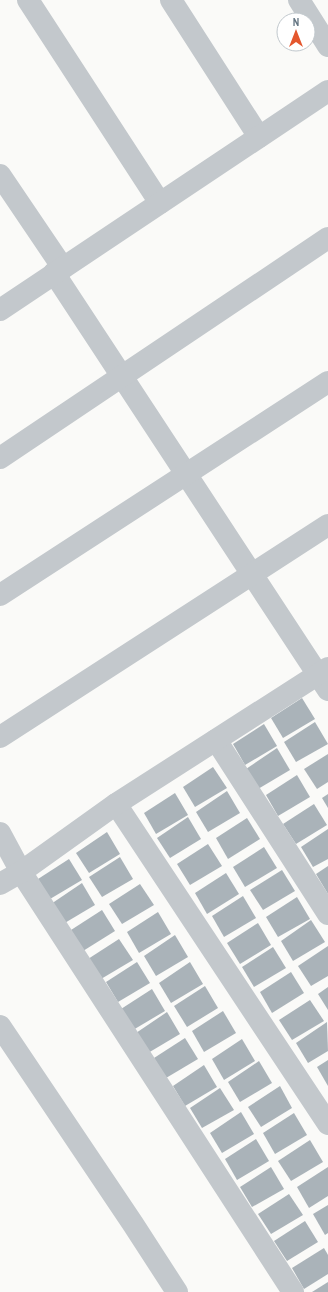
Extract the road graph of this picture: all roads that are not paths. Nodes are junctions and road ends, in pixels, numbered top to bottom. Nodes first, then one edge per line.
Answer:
1 (28, 0) edge
2 (171, 0) edge
3 (299, 0) edge
4 (328, 46) edge
5 (328, 91) edge
6 (259, 136) junction
7 (0, 175) edge
8 (160, 203) junction
9 (328, 238) edge
10 (59, 271) junction
11 (0, 310) edge
12 (121, 375) junction
13 (328, 382) edge
14 (0, 458) edge
15 (187, 475) junction
16 (328, 525) edge
17 (252, 575) junction
18 (0, 595) edge
19 (325, 677) edge
20 (0, 737) edge
21 (216, 740) junction
22 (116, 804) junction
23 (0, 833) edge
24 (21, 872) junction
25 (0, 884) edge
26 (328, 914) edge
27 (0, 1026) edge
28 (328, 1124) edge
29 (176, 1292) edge
30 (293, 1292) edge

1 - 8 street
2 - 6 street
3 - 4 street
5 - 6 street
6 - 8 street
7 - 10 street
8 - 10 street
9 - 12 street
10 - 11 street
10 - 12 street
12 - 14 street
12 - 15 street
13 - 15 street
15 - 17 street
15 - 18 street
16 - 17 street
17 - 19 street
17 - 20 street
19 - 21 street
21 - 22 street
21 - 26 street
22 - 24 street
22 - 28 street
23 - 24 street
24 - 25 street
24 - 30 street
27 - 29 street

